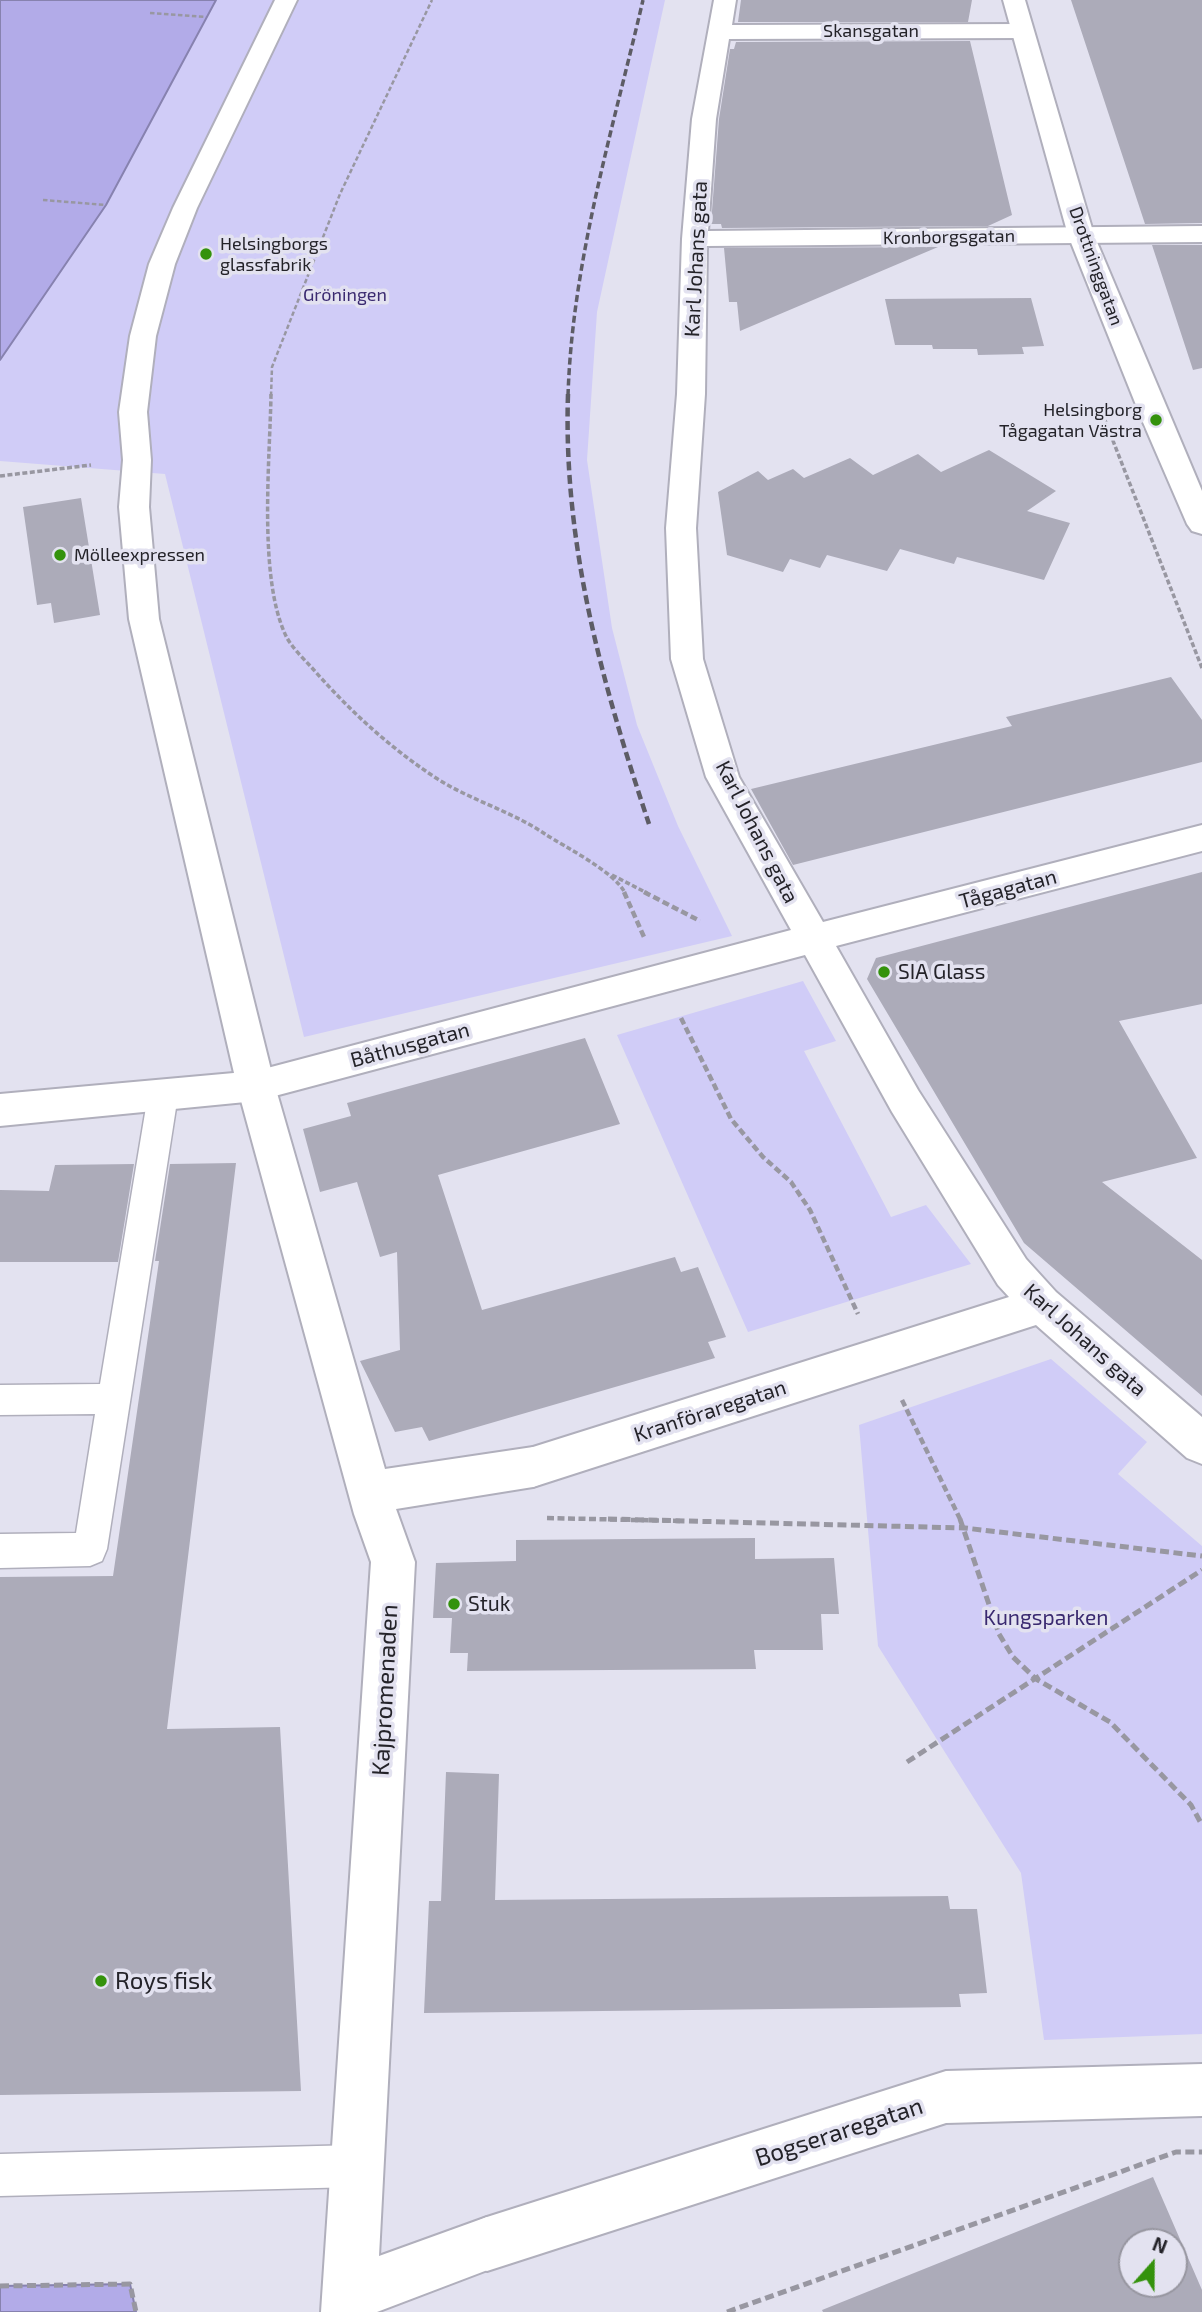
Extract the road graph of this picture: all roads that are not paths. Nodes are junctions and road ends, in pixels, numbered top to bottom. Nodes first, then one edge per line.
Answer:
1 (286, 0) edge
2 (724, 0) edge
3 (1014, 0) edge
4 (1023, 31) junction
5 (719, 32) junction
6 (1202, 234) edge
7 (1082, 235) junction
8 (695, 239) junction
9 (1202, 524) edge
10 (1202, 838) edge
11 (813, 939) junction
12 (256, 1086) junction
13 (163, 1095) junction
14 (0, 1110) edge
15 (1042, 1305) junction
16 (114, 1399) junction
17 (0, 1400) edge
18 (1202, 1444) edge
19 (372, 1492) junction
20 (0, 1551) edge
21 (1202, 2090) edge
22 (357, 2166) junction
23 (0, 2175) edge
24 (350, 2303) edge

1 - 12 street, Kajpromenaden
2 - 5 street, Karl Johans gata
3 - 4 street, Drottninggatan
4 - 5 street, Skansgatan
4 - 7 street, Drottninggatan
5 - 8 street, Karl Johans gata
6 - 7 street, Kronborgsgatan
7 - 8 street, Kronborgsgatan
7 - 9 street, Drottninggatan
8 - 11 street, Karl Johans gata
10 - 11 street, Tågagatan
11 - 12 street, Båthusgatan
11 - 15 street, Karl Johans gata
12 - 13 street, Båthusgatan
12 - 19 street, Kajpromenaden
13 - 14 street, Båthusgatan
13 - 16 lane
15 - 18 street, Karl Johans gata
15 - 19 street, Kranföraregatan
16 - 17 lane
16 - 20 lane
19 - 22 street, Kajpromenaden
21 - 24 street, Bogseraregatan
22 - 23 lane
22 - 24 street, Kajpromenaden

